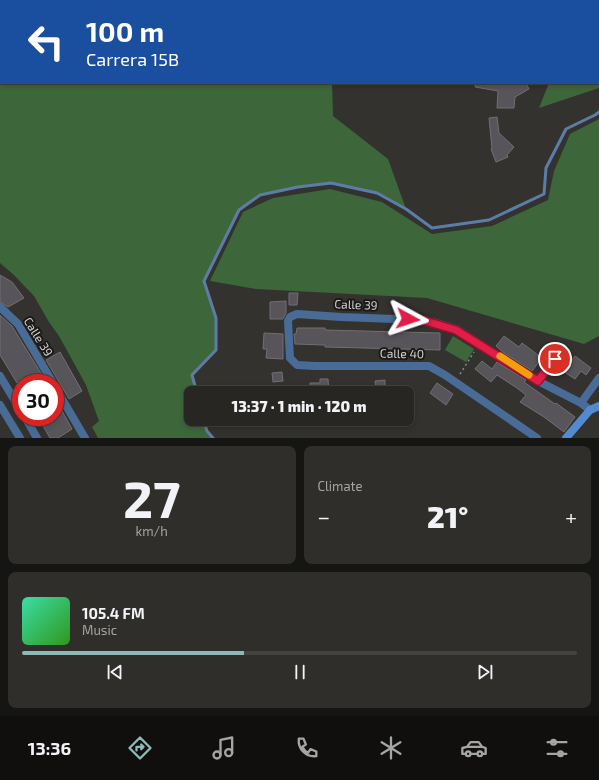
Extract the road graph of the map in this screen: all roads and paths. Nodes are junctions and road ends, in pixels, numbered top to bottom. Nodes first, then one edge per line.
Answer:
1 (0, 307) edge
2 (290, 318) joint
3 (480, 344) junction
4 (563, 348) dead end
5 (48, 374) edge
6 (0, 376) edge
7 (599, 378) edge
8 (538, 381) junction
9 (455, 382) junction
10 (12, 396) edge
11 (64, 402) edge
12 (581, 403) junction
13 (0, 405) edge
14 (599, 406) edge
15 (590, 410) junction
16 (30, 426) edge
17 (20, 438) edge
18 (37, 438) edge
19 (85, 438) edge
20 (537, 438) edge
21 (566, 438) edge

1 - 5 street, Calle 39
2 - 3 street, Calle 39
2 - 9 street, Calle 40
3 - 8 street, Calle 39
3 - 9 path
4 - 8 street
6 - 10 street
7 - 12 street
8 - 12 street, Calle 39
9 - 20 street, Calle 40
11 - 19 street
12 - 15 street, Calle 39
13 - 17 street
14 - 15 main road
15 - 21 main road
16 - 18 street

